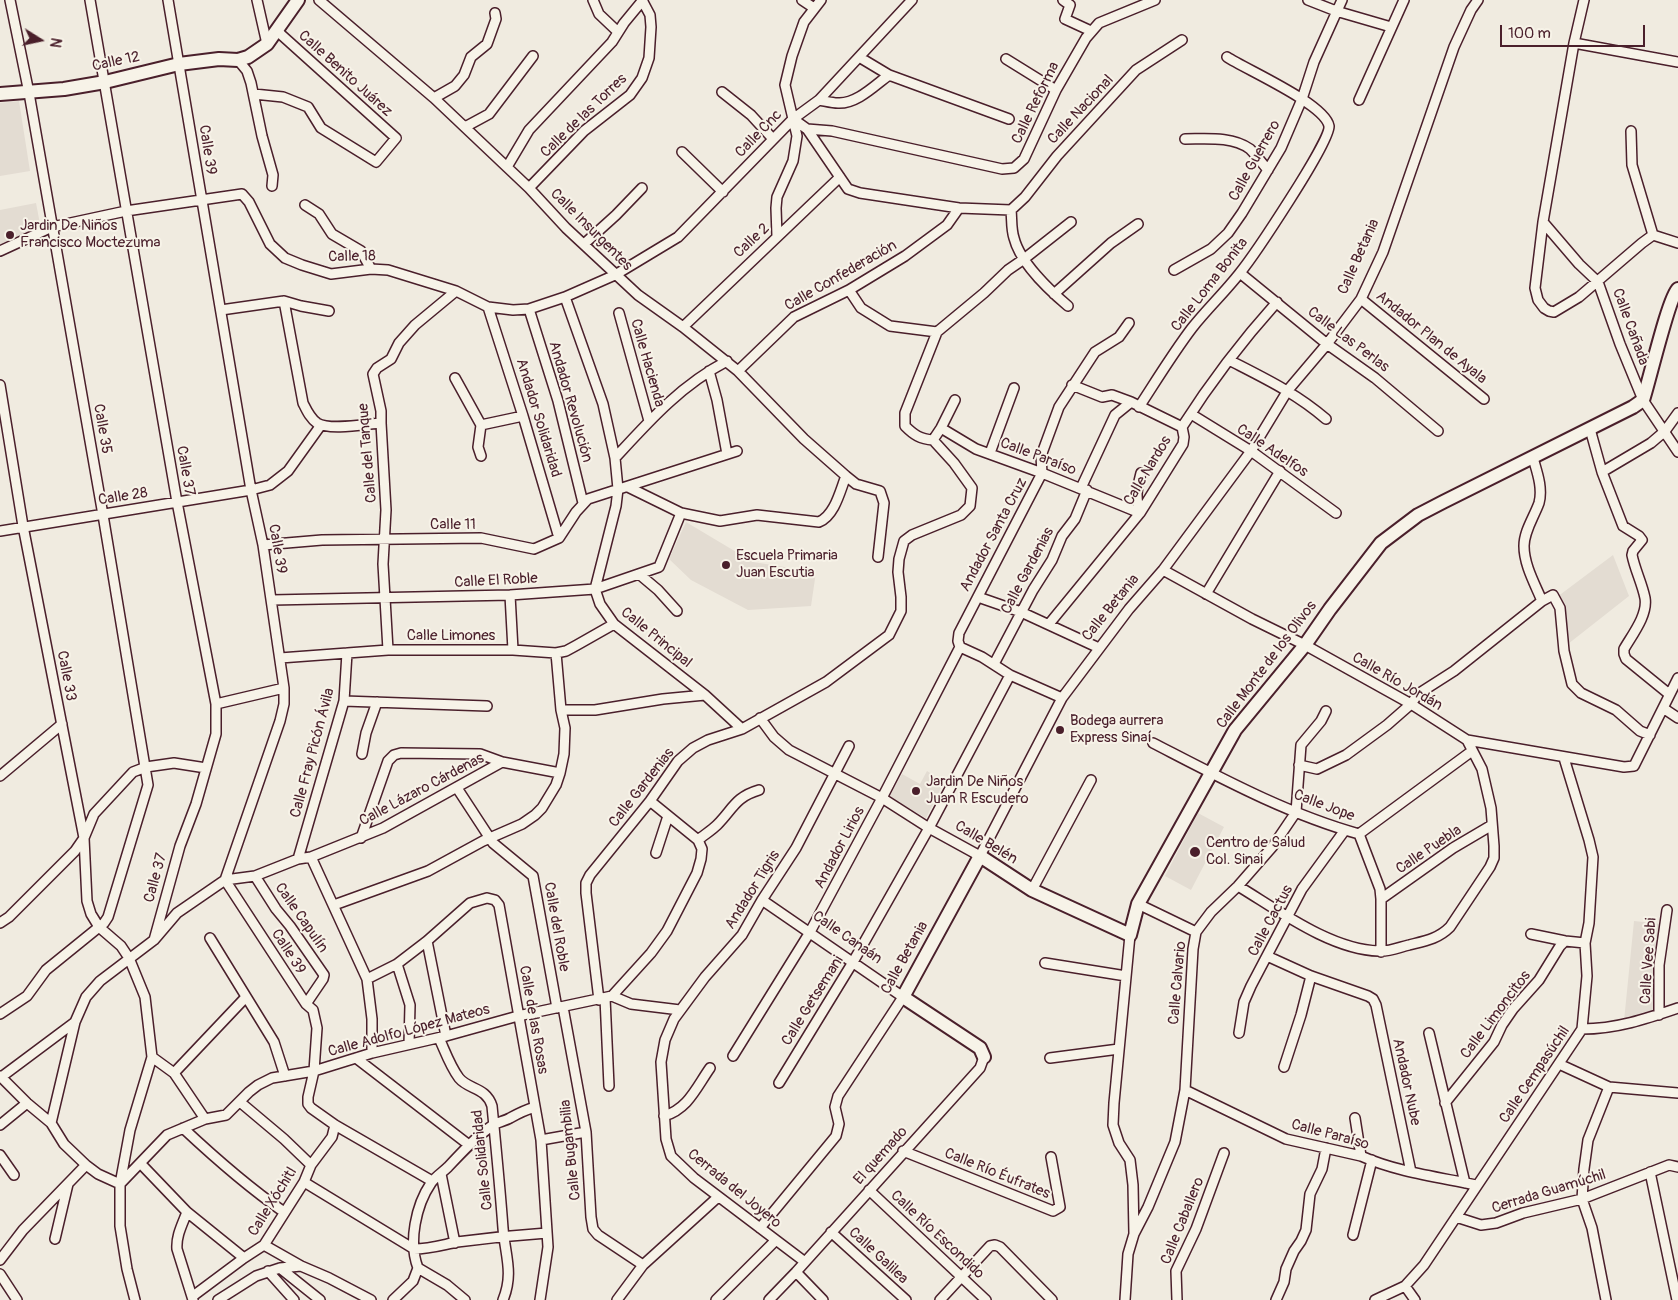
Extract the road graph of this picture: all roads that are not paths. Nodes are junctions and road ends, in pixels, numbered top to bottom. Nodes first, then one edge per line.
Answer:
1 (10, 0) edge
2 (90, 0) edge
3 (168, 0) edge
4 (257, 0) edge
5 (298, 0) edge
6 (319, 0) edge
7 (593, 0) edge
8 (642, 0) edge
9 (802, 0) edge
10 (820, 0) edge
11 (912, 0) edge
12 (1063, 0) edge
13 (1155, 0) edge
14 (1308, 0) edge
15 (1342, 0) edge
16 (1404, 0) edge
17 (1478, 0) edge
18 (1584, 0) edge
19 (814, 8) junction
20 (1336, 11) junction
21 (495, 13) dead end
22 (1391, 27) junction
23 (276, 30) junction
24 (618, 32) junction
25 (1091, 32) junction
26 (1182, 40) dead end
27 (1574, 43) junction
28 (267, 44) junction
29 (534, 56) dead end
30 (859, 57) junction
31 (1227, 57) dead end
32 (1006, 59) dead end
33 (238, 60) junction
34 (1678, 62) edge
35 (179, 64) junction
36 (889, 75) junction
37 (105, 82) junction
38 (1056, 90) junction
39 (29, 92) junction
40 (722, 92) dead end
41 (0, 94) edge
42 (254, 94) junction
43 (434, 98) junction
44 (1302, 99) junction
45 (819, 100) junction
46 (1358, 100) dead end
47 (1009, 118) dead end
48 (793, 119) junction
49 (465, 127) junction
50 (807, 129) junction
51 (1631, 131) dead end
52 (1185, 139) dead end
53 (773, 140) junction
54 (682, 152) dead end
55 (507, 167) junction
56 (1268, 170) junction
57 (840, 176) junction
58 (272, 186) dead end
59 (529, 188) junction
60 (642, 188) dead end
61 (723, 192) junction
62 (202, 199) junction
63 (306, 205) dead end
64 (959, 208) junction
65 (1011, 210) junction
66 (126, 211) junction
67 (1071, 222) dead end
68 (1543, 222) junction
69 (1138, 224) dead end
70 (52, 227) junction
71 (1653, 235) junction
72 (777, 236) junction
73 (1678, 243) edge
74 (584, 244) junction
75 (0, 252) edge
76 (1024, 259) junction
77 (371, 269) junction
78 (1174, 270) dead end
79 (1240, 273) junction
80 (615, 275) junction
81 (1598, 282) junction
82 (1678, 288) edge
83 (848, 290) junction
84 (456, 291) junction
85 (1054, 294) junction
86 (566, 297) junction
87 (1360, 299) junction
88 (284, 301) junction
89 (1277, 302) junction
90 (1068, 306) dead end
91 (488, 307) junction
92 (529, 309) junction
93 (221, 310) junction
94 (329, 311) dead end
95 (619, 313) dead end
96 (1129, 322) dead end
97 (683, 327) junction
98 (937, 332) junction
99 (1327, 344) junction
100 (1229, 360) junction
101 (726, 361) junction
102 (708, 371) junction
103 (738, 371) junction
104 (455, 378) dead end
105 (0, 385) edge
106 (1072, 385) junction
107 (1014, 388) dead end
108 (1288, 390) junction
109 (1484, 399) dead end
110 (955, 400) dead end
111 (1643, 400) junction
112 (1135, 404) junction
113 (1678, 413) edge
114 (1191, 414) junction
115 (523, 416) junction
116 (1326, 419) dead end
117 (649, 420) junction
118 (381, 422) junction
119 (321, 425) junction
120 (481, 425) junction
121 (1182, 427) junction
122 (941, 428) junction
123 (1590, 429) junction
124 (1438, 431) dead end
125 (1665, 431) junction
126 (933, 440) junction
127 (737, 451) dead end
128 (1251, 451) junction
129 (1678, 452) edge
130 (990, 453) junction
131 (727, 454) junction
132 (481, 456) dead end
133 (615, 458) junction
134 (1533, 458) junction
135 (1280, 471) junction
136 (1602, 472) junction
137 (1042, 473) junction
138 (1141, 473) dead end
139 (846, 476) junction
140 (628, 487) junction
141 (618, 489) junction
142 (1084, 489) junction
143 (251, 490) junction
144 (177, 502) junction
145 (583, 502) junction
146 (682, 513) junction
147 (1140, 513) junction
148 (1336, 513) dead end
149 (103, 515) junction
150 (23, 526) junction
151 (0, 530) edge
152 (559, 538) junction
153 (385, 539) junction
154 (263, 544) junction
155 (878, 557) dead end
156 (1163, 570) junction
157 (639, 574) junction
158 (595, 588) junction
159 (1206, 594) junction
160 (510, 595) junction
161 (978, 597) junction
162 (385, 599) junction
163 (272, 600) junction
164 (1542, 601) junction
165 (677, 611) dead end
166 (1021, 612) junction
167 (614, 624) junction
168 (1049, 624) junction
169 (959, 644) junction
170 (1305, 645) junction
171 (1099, 648) junction
172 (388, 650) junction
173 (513, 650) junction
174 (347, 653) junction
175 (556, 653) junction
176 (280, 658) junction
177 (994, 664) junction
178 (1010, 675) junction
179 (1678, 678) edge
180 (284, 688) junction
181 (705, 694) junction
182 (1669, 694) junction
183 (1062, 698) junction
184 (344, 701) junction
185 (377, 702) junction
186 (216, 704) junction
187 (1411, 704) junction
188 (487, 706) dead end
189 (1664, 708) junction
190 (561, 710) junction
191 (1326, 711) dead end
192 (760, 718) junction
193 (1678, 718) edge
194 (62, 724) junction
195 (742, 729) junction
196 (1650, 735) junction
197 (1467, 740) junction
198 (1153, 742) dead end
199 (849, 746) dead end
200 (1472, 751) junction
201 (362, 754) dead end
202 (1564, 758) junction
203 (502, 762) junction
204 (1299, 764) junction
205 (146, 767) junction
206 (206, 768) junction
207 (560, 773) junction
208 (1211, 773) junction
209 (834, 774) junction
210 (0, 776) edge
211 (1091, 780) dead end
212 (457, 788) junction
213 (759, 790) dead end
214 (882, 798) junction
215 (650, 800) junction
216 (1296, 812) junction
217 (668, 816) junction
218 (1492, 825) junction
219 (929, 828) junction
220 (1346, 830) junction
221 (1358, 834) junction
222 (84, 838) junction
223 (361, 838) junction
224 (491, 838) junction
225 (698, 840) junction
226 (656, 853) dead end
227 (980, 856) junction
228 (311, 857) junction
229 (298, 858) junction
230 (255, 876) junction
231 (225, 880) junction
232 (1238, 886) junction
233 (1032, 890) junction
234 (1381, 898) junction
235 (762, 900) junction
236 (1138, 904) junction
237 (334, 906) junction
238 (1667, 910) dead end
239 (1288, 916) junction
240 (0, 923) edge
241 (99, 927) junction
242 (810, 932) junction
243 (1196, 932) junction
244 (1531, 934) dead end
245 (1130, 935) junction
246 (210, 938) dead end
247 (154, 940) junction
248 (428, 941) junction
249 (1566, 942) junction
250 (1585, 943) junction
251 (1381, 952) junction
252 (1267, 956) junction
253 (129, 958) junction
254 (853, 962) junction
255 (1045, 963) dead end
256 (397, 964) junction
257 (1126, 976) junction
258 (1311, 976) junction
259 (367, 979) junction
260 (246, 997) junction
261 (903, 997) junction
262 (606, 998) junction
263 (306, 1004) junction
264 (560, 1008) junction
265 (1678, 1008) edge
266 (680, 1010) junction
267 (0, 1014) edge
268 (1659, 1015) junction
269 (518, 1016) junction
270 (75, 1022) junction
271 (1582, 1029) junction
272 (1239, 1033) dead end
273 (1429, 1033) dead end
274 (443, 1037) junction
275 (409, 1044) junction
276 (1119, 1050) junction
277 (372, 1053) junction
278 (733, 1056) dead end
279 (152, 1057) junction
280 (984, 1057) joint
281 (356, 1058) junction
282 (1050, 1058) dead end
283 (1559, 1064) junction
284 (1284, 1067) dead end
285 (710, 1068) dead end
286 (314, 1071) junction
287 (174, 1073) junction
288 (285, 1076) junction
289 (0, 1077) edge
290 (779, 1083) dead end
291 (609, 1086) dead end
292 (1609, 1087) junction
293 (1185, 1090) junction
294 (1678, 1093) edge
295 (240, 1102) junction
296 (27, 1103) junction
297 (1445, 1103) junction
298 (535, 1107) junction
299 (664, 1116) junction
300 (1355, 1118) dead end
301 (205, 1119) junction
302 (51, 1123) junction
303 (494, 1124) junction
304 (0, 1125) edge
305 (335, 1125) junction
306 (183, 1128) junction
307 (586, 1132) junction
308 (541, 1140) junction
309 (469, 1146) junction
310 (1326, 1148) junction
311 (904, 1151) junction
312 (1224, 1153) dead end
313 (0, 1155) edge
314 (1051, 1156) dead end
315 (1361, 1156) junction
316 (1372, 1160) junction
317 (141, 1164) junction
318 (86, 1165) junction
319 (311, 1165) junction
320 (1678, 1167) edge
321 (1411, 1172) junction
322 (1650, 1172) junction
323 (14, 1174) dead end
324 (441, 1174) junction
325 (432, 1181) junction
326 (304, 1182) junction
327 (68, 1183) junction
328 (1465, 1183) junction
329 (120, 1184) junction
330 (1476, 1185) junction
331 (868, 1190) junction
332 (718, 1197) junction
333 (1582, 1199) junction
334 (187, 1212) junction
335 (284, 1212) junction
336 (1456, 1216) junction
337 (760, 1228) junction
338 (831, 1232) junction
339 (547, 1233) junction
340 (1134, 1234) junction
341 (1353, 1235) dead end
342 (504, 1236) junction
343 (55, 1239) dead end
344 (775, 1240) junction
345 (455, 1243) junction
346 (264, 1245) junction
347 (414, 1249) junction
348 (244, 1258) junction
349 (0, 1260) edge
350 (805, 1262) junction
351 (643, 1265) junction
352 (301, 1266) junction
353 (280, 1268) junction
354 (418, 1268) junction
355 (268, 1271) junction
356 (796, 1272) junction
357 (0, 1274) edge
358 (961, 1277) junction
359 (1405, 1286) junction
360 (193, 1298) edge
361 (17, 1300) edge
362 (136, 1300) edge
363 (218, 1300) edge
364 (294, 1300) edge
365 (320, 1300) edge
366 (371, 1300) edge
367 (394, 1300) edge
368 (465, 1300) edge
369 (503, 1300) edge
370 (540, 1300) edge
371 (617, 1300) edge
372 (716, 1300) edge
373 (769, 1300) edge
374 (823, 1300) edge
375 (906, 1300) edge
376 (940, 1300) edge
377 (986, 1300) edge
378 (1052, 1300) edge
379 (1125, 1300) edge
380 (1177, 1300) edge
381 (1276, 1300) edge
382 (1375, 1300) edge
383 (1415, 1300) edge
384 (1606, 1300) edge
385 (1676, 1300) edge

1 - 39 street, Calle 35
2 - 37 street, Calle 37
3 - 35 street, Calle 39
4 - 28 street
5 - 23 street
6 - 43 street, Calle Insurgentes
7 - 24 street
8 - 24 street
8 - 59 street, Calle de las Torres
9 - 19 street
10 - 19 street
11 - 30 street, Calle Cnc
12 - 25 street
13 - 25 street, Calle Reforma
14 - 20 street
15 - 20 street, Calle Guerrero
16 - 22 street
17 - 87 street, Calle Betania
18 - 27 street
19 - 48 street
20 - 22 street
20 - 44 street, Calle Guerrero
21 - 43 street
22 - 46 street
23 - 28 street
23 - 42 street, Calle Benito Juárez
24 - 55 street
25 - 38 street, Calle Reforma
26 - 65 street, Calle Nacional
27 - 34 street
27 - 68 street
28 - 33 street
29 - 49 street
30 - 36 street
30 - 45 street, Calle Cnc
31 - 44 street
32 - 38 street
33 - 35 street, Calle 12
33 - 42 street
35 - 37 street, Calle 12
35 - 62 street, Calle 39
36 - 45 street
36 - 47 street
37 - 39 street, Calle 12
37 - 66 street, Calle 37
38 - 50 street, Calle Reforma
39 - 41 street, Calle 12
39 - 70 street, Calle 35
40 - 53 street
42 - 58 street
43 - 49 street, Calle Insurgentes
44 - 56 street, Calle Guerrero
44 - 79 street, Calle Loma Bonita
45 - 48 street, Calle Cnc
48 - 50 street
48 - 53 street, Calle Cnc
48 - 72 street
49 - 55 street, Calle Insurgentes
50 - 57 street
51 - 71 street
52 - 56 street
53 - 61 street, Calle Cnc
54 - 61 street
55 - 59 street, Calle Insurgentes
56 - 78 street, Calle Guerrero
57 - 64 street
57 - 72 street, Calle 2
59 - 74 street, Calle Insurgentes
60 - 74 street
61 - 80 street, Calle Cnc
62 - 66 street, Calle 18
62 - 77 street, Calle 18
62 - 93 street, Calle 39
63 - 77 street
64 - 65 street
64 - 83 street, Calle Confederación
65 - 76 street
66 - 70 street, Calle 18
66 - 144 street, Calle 37
67 - 76 street
68 - 81 street, Calle Cañada
68 - 81 street
69 - 85 street
70 - 75 street, Calle 18
70 - 149 street, Calle 35
71 - 73 street
71 - 81 street
72 - 97 street, Calle 2
74 - 80 street, Calle Insurgentes
76 - 85 street
76 - 98 street
77 - 84 street, Calle 18
79 - 89 street, Calle Las Perlas
79 - 112 street, Calle Loma Bonita
80 - 86 street, Calle 18
80 - 97 street, Calle Insurgentes
81 - 111 street, Calle Cañada
82 - 111 street
83 - 98 street
83 - 103 street, Calle Confederación
84 - 91 street, Calle 18
84 - 118 street, Calle del Tanque
85 - 90 street
86 - 92 street, Calle 18
86 - 133 street
87 - 99 street, Calle Betania
87 - 109 street, Andador Plan de Ayala
88 - 93 street
88 - 94 street
88 - 119 street
89 - 99 street, Calle Las Perlas
89 - 100 street, Calle Nardos
91 - 92 street, Calle 18
91 - 115 street, Andador Solidaridad
92 - 145 street, Andador Revolución
93 - 143 street, Calle 39
95 - 117 street, Calle Hacienda
96 - 106 street, Andador Santa Cruz
97 - 101 street, Calle Insurgentes
98 - 126 street
99 - 108 street, Calle Betania
99 - 124 street, Calle Las Perlas
100 - 108 street
100 - 114 street, Calle Nardos
101 - 102 street
101 - 103 street, Calle Insurgentes
102 - 117 street
102 - 131 street
103 - 139 street, Calle Insurgentes
104 - 120 street
105 - 150 street, Calle 33
106 - 112 street
106 - 137 street, Andador Santa Cruz
107 - 130 street
108 - 116 street
108 - 128 street, Calle Betania
110 - 122 street
111 - 123 street, Calle Monte de los Olivos
111 - 125 street, Calle Cañada
112 - 121 street
112 - 142 street, Calle Gardenias
113 - 125 street
114 - 121 street, Calle Nardos
114 - 128 street, Calle Adelfos
115 - 120 street
115 - 152 street, Andador Solidaridad
117 - 133 street
118 - 119 street
118 - 153 street, Calle del Tanque
119 - 143 street, Calle 28
120 - 132 street
121 - 147 street, Calle Nardos
122 - 126 street
122 - 130 street, Calle Paraíso
123 - 134 street, Calle Monte de los Olivos
123 - 136 street
125 - 129 street, Calle Cañada
125 - 136 street
126 - 192 street, Calle Gardenias
127 - 131 street
128 - 135 street, Calle Adelfos
128 - 156 street, Calle Betania
130 - 137 street, Calle Paraíso
131 - 140 street
133 - 141 street
134 - 164 street
134 - 170 street, Calle Monte de los Olivos
135 - 148 street, Calle Adelfos
135 - 159 street
136 - 182 street
137 - 142 street, Calle Paraíso
137 - 161 street, Andador Santa Cruz
138 - 147 street
139 - 146 street
139 - 155 street, Calle Insurgentes
140 - 141 street
140 - 146 street
141 - 145 street
141 - 158 street
142 - 147 street, Calle Paraíso
142 - 166 street, Calle Gardenias
143 - 144 street, Calle 28
143 - 154 street, Calle 39
144 - 149 street, Calle 28
144 - 186 street, Calle 37
145 - 152 street
146 - 157 street, Calle El Roble
147 - 168 street, Calle Nardos
149 - 150 street, Calle 28
149 - 205 street, Calle 35
150 - 151 street, Calle 28
150 - 194 street, Calle 33
152 - 153 street, Calle 11
153 - 154 street, Calle 11
153 - 162 street, Calle del Tanque
154 - 163 street, Calle 39
156 - 159 street, Calle Río Jordán
156 - 171 street, Calle Betania
157 - 158 street, Calle El Roble
157 - 165 street
158 - 160 street, Calle El Roble
158 - 167 street, Calle Principal
159 - 170 street, Calle Río Jordán
160 - 162 street, Calle El Roble
160 - 173 street
161 - 166 street
161 - 169 street, Andador Santa Cruz
162 - 163 street, Calle El Roble
162 - 172 street, Calle del Tanque
163 - 176 street, Calle 39
164 - 187 street
164 - 196 street
166 - 168 street
166 - 177 street, Calle Gardenias
167 - 175 street, Calle Limones
167 - 181 street, Calle Principal
168 - 171 street
169 - 177 street
169 - 214 street, Andador Lirios
170 - 187 street, Calle Río Jordán
170 - 208 street, Calle Monte de los Olivos
171 - 183 street, Calle Betania
172 - 173 street, Calle Limones
172 - 174 street, Calle Limones
173 - 175 street, Calle Limones
174 - 176 street, Calle Limones
174 - 184 street, Calle Fray Picón Ávila
175 - 190 street
176 - 180 street, Calle 39
177 - 178 street
178 - 183 street
178 - 219 street
179 - 182 street
180 - 186 street
180 - 231 street, Calle 39
181 - 190 street
181 - 195 street, Calle Principal
182 - 189 street
183 - 227 street, Calle Betania
184 - 185 street
184 - 229 street, Calle Fray Picón Ávila
185 - 188 street
185 - 201 street
186 - 206 street, Calle 37
187 - 197 street, Calle Río Jordán
187 - 204 street
189 - 193 street
189 - 196 street
190 - 207 street
191 - 204 street
192 - 195 street, Calle Gardenias
192 - 209 street, Calle Belén
194 - 210 street
194 - 222 street, Calle 33
195 - 215 street, Calle Gardenias
196 - 202 street, Calle Río Jordán
197 - 200 street
197 - 202 street, Calle Río Jordán
198 - 208 street, Calle Jope
199 - 209 street, Andador Tigris
200 - 218 street
200 - 221 street, Calle Jope
202 - 250 street, Calle Cempasúchil
203 - 207 street, Calle Lázaro Cárdenas
203 - 212 street, Calle Lázaro Cárdenas
203 - 223 street
204 - 216 street
205 - 206 street
205 - 222 street
205 - 241 street, Calle 35
206 - 247 street, Calle 37
207 - 224 street
208 - 216 street, Calle Jope
208 - 236 street, Calle Monte de los Olivos
209 - 214 street, Calle Belén
209 - 235 street, Andador Tigris
211 - 233 street
212 - 223 street, Calle Lázaro Cárdenas
212 - 224 street, Calle del Roble
213 - 225 street
214 - 219 street, Calle Belén
214 - 242 street, Andador Lirios
215 - 217 street
215 - 262 street, Calle Gardenias
216 - 220 street, Calle Jope
216 - 232 street, Calle Calvario
217 - 225 street
217 - 226 street
218 - 234 street, Calle Puebla
218 - 251 street
219 - 227 street, Calle Belén
219 - 254 street, Calle Getsemani
220 - 221 street, Calle Jope
220 - 239 street, Calle Cactus
221 - 234 street, Calle Puebla
222 - 240 street
222 - 241 street, Calle 33
223 - 228 street, Calle Lázaro Cárdenas
224 - 237 street
224 - 264 street, Calle del Roble
225 - 262 street
227 - 233 street, Calle Belén
227 - 261 street, Calle Betania
228 - 229 street, Calle Lázaro Cárdenas
228 - 237 street
229 - 230 street, Calle Lázaro Cárdenas
230 - 231 street, Calle Lázaro Cárdenas
230 - 263 street, Calle Capulín
231 - 247 street
231 - 263 street, Calle 39
232 - 239 street
232 - 243 street, Calle Calvario
233 - 245 street, Calle Belén
234 - 251 street, Calle Puebla
235 - 242 street, Calle Canaán
235 - 266 street, Andador Tigris
236 - 243 street
236 - 245 street, Calle Monte de los Olivos
237 - 259 street
238 - 268 street, Calle Vee Sabi
239 - 251 street
239 - 252 street, Calle Cactus
241 - 253 street, Calle 33
241 - 267 street, Calle 35
242 - 254 street, Calle Canaán
242 - 278 street, Andador Lirios
243 - 293 street, Calle Calvario
244 - 249 street
245 - 257 street, Calle Monte de los Olivos
246 - 260 street
247 - 253 street
248 - 256 street, Calle de las Rosas
248 - 269 street, Calle de las Rosas
248 - 274 street, Calle Solidaridad
249 - 250 street
249 - 297 street, Calle Limoncitos
250 - 271 street, Calle Cempasúchil
252 - 258 street
252 - 272 street, Calle Cactus
253 - 270 street
253 - 279 street, Calle 33
254 - 261 street, Calle Canaán
254 - 290 street, Calle Getsemani
255 - 257 street
256 - 259 street, Calle de las Rosas
256 - 275 street
257 - 276 street, Calle Monte de los Olivos
258 - 284 street
258 - 321 street, Andador Nube
259 - 277 street
260 - 287 street
260 - 288 street
261 - 280 street, Calle Canaán
261 - 337 street, Calle Betania
262 - 264 street, Calle Adolfo López Mateos
262 - 266 street
262 - 291 street, Calle Gardenias
263 - 286 street, Calle 39
264 - 269 street, Calle Adolfo López Mateos
264 - 307 street, Calle Bugambilia
265 - 268 street
266 - 299 street, Cerrada del Joyero
268 - 271 street
269 - 274 street, Calle Adolfo López Mateos
269 - 298 street, Calle de las Rosas
270 - 289 street
270 - 302 street
271 - 283 street, Calle Cempasúchil
273 - 297 street
274 - 275 street, Calle Adolfo López Mateos
274 - 303 street, Calle Solidaridad
275 - 277 street, Calle Adolfo López Mateos
276 - 282 street
276 - 340 street, Calle Monte de los Olivos
277 - 281 street, Calle Adolfo López Mateos
279 - 287 street
279 - 329 street
280 - 311 street, El quemado
281 - 286 street, Calle Adolfo López Mateos
281 - 309 street
283 - 292 street
283 - 330 street, Calle Cempasúchil
285 - 299 street
286 - 288 street, Calle Adolfo López Mateos
286 - 305 street, Calle 39
287 - 301 street
288 - 295 street, Calle Adolfo López Mateos
289 - 296 street
292 - 294 street
292 - 333 street
293 - 310 street, Calle Paraíso
293 - 340 street, Calle Calvario
295 - 301 street, Calle Adolfo López Mateos
295 - 319 street
296 - 302 street
296 - 304 street
297 - 328 street
298 - 303 street
298 - 308 street, Calle de las Rosas
299 - 332 street, Cerrada del Joyero
300 - 315 street
301 - 306 street, Calle Adolfo López Mateos
302 - 318 street
303 - 309 street
303 - 342 street, Calle Solidaridad
305 - 319 street, Calle Xóchitl
305 - 325 street
306 - 317 street, Calle Adolfo López Mateos
306 - 335 street
307 - 308 street
307 - 351 street, Calle Bugambilia
308 - 339 street, Calle de las Rosas
309 - 324 street
310 - 315 street, Calle Paraíso
310 - 381 street
311 - 314 street, Calle Río Éufrates
311 - 331 street, El quemado
312 - 380 street, Calle Caballero
313 - 323 street
315 - 316 street, Calle Paraíso
316 - 321 street, Calle Paraíso
316 - 341 street
317 - 329 street, Calle Adolfo López Mateos
317 - 334 street
318 - 327 street
318 - 329 street
319 - 326 street, Calle Xóchitl
320 - 322 street, Cerrada Guamúchil
321 - 328 street, Calle Paraíso
322 - 333 street, Cerrada Guamúchil
322 - 385 street
324 - 325 street
324 - 345 street
325 - 347 street
326 - 335 street, Calle Xóchitl
326 - 347 street
327 - 343 street
327 - 349 street
328 - 330 street, Calle Paraíso
329 - 362 street
330 - 336 street, Calle Cempasúchil
331 - 338 street, El quemado
331 - 358 street, Calle Río Escondido
332 - 337 street, Cerrada del Joyero
332 - 351 street
333 - 336 street, Cerrada Guamúchil
333 - 384 street
334 - 348 street
334 - 360 street
335 - 346 street, Calle Xóchitl
336 - 359 street, Calle Cempasúchil
337 - 344 street, Cerrada del Joyero
338 - 350 street, El quemado
338 - 375 street, Calle Galilea
339 - 342 street
339 - 370 street, Calle de las Rosas
340 - 379 street, Calle Monte de los Olivos
342 - 345 street
342 - 369 street, Calle Solidaridad
344 - 350 street, Cerrada del Joyero
344 - 372 street
345 - 347 street
346 - 348 street, Calle Xóchitl
346 - 352 street
347 - 354 street
348 - 360 street, Calle Xóchitl
350 - 356 street, El quemado
351 - 371 street
352 - 353 street
352 - 366 street
353 - 355 street
353 - 365 street
354 - 367 street
354 - 368 street
355 - 363 street
355 - 364 street
356 - 373 street, El quemado
356 - 374 street
357 - 361 street
358 - 376 street
358 - 377 street, Calle Río Escondido
358 - 378 street
359 - 382 street, Calle Cempasúchil
359 - 383 street

